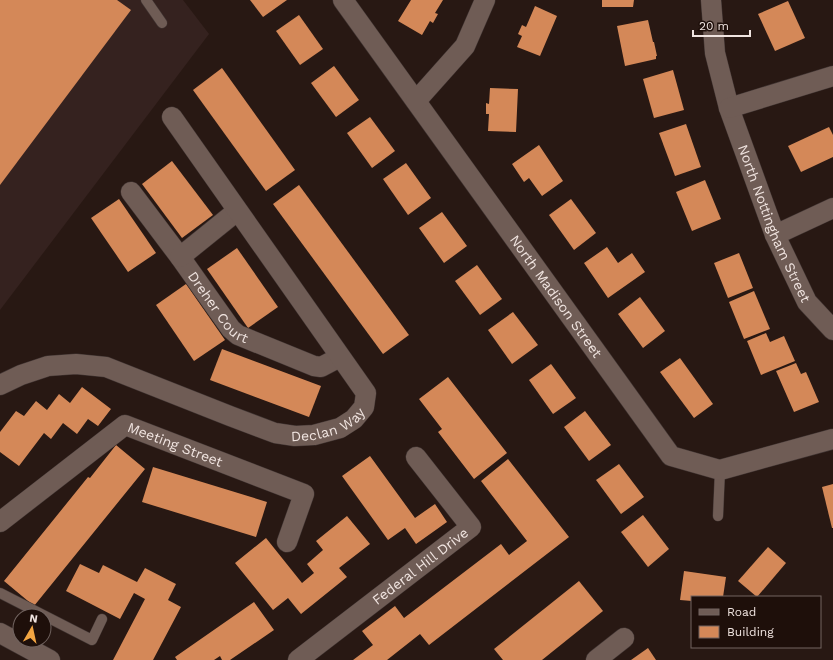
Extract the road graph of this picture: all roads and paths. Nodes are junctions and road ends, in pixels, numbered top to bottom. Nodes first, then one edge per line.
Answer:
1 (146, 0) edge
2 (343, 0) edge
3 (485, 0) edge
4 (711, 0) edge
5 (162, 23) dead end
6 (833, 76) edge
7 (416, 101) junction
8 (729, 108) junction
9 (172, 118) dead end
10 (131, 192) dead end
11 (833, 208) edge
12 (237, 211) junction
13 (775, 235) junction
14 (180, 257) junction
15 (833, 330) edge
16 (340, 357) junction
17 (0, 385) edge
18 (833, 439) edge
19 (416, 457) dead end
20 (720, 470) junction
21 (718, 516) dead end
22 (0, 522) edge
23 (287, 542) dead end
24 (0, 593) edge
25 (102, 619) dead end
26 (0, 633) edge
27 (624, 638) dead end
28 (50, 660) edge
29 (298, 660) edge
30 (596, 660) edge

1 - 5 lane
2 - 7 street, North Madison Street
3 - 7 street
4 - 8 street, North Nottingham Street
6 - 8 street
7 - 20 street, North Madison Street
8 - 13 street, North Nottingham Street
9 - 12 street, Declan Way
10 - 14 street, Dreher Court
11 - 13 street
12 - 14 street
12 - 16 street, Declan Way
13 - 15 street, North Nottingham Street
14 - 16 street, Dreher Court
16 - 17 street, Declan Way
18 - 20 street
19 - 29 street, Federal Hill Drive
20 - 21 lane
22 - 23 street, Meeting Street
24 - 25 lane
26 - 28 street
27 - 30 street

